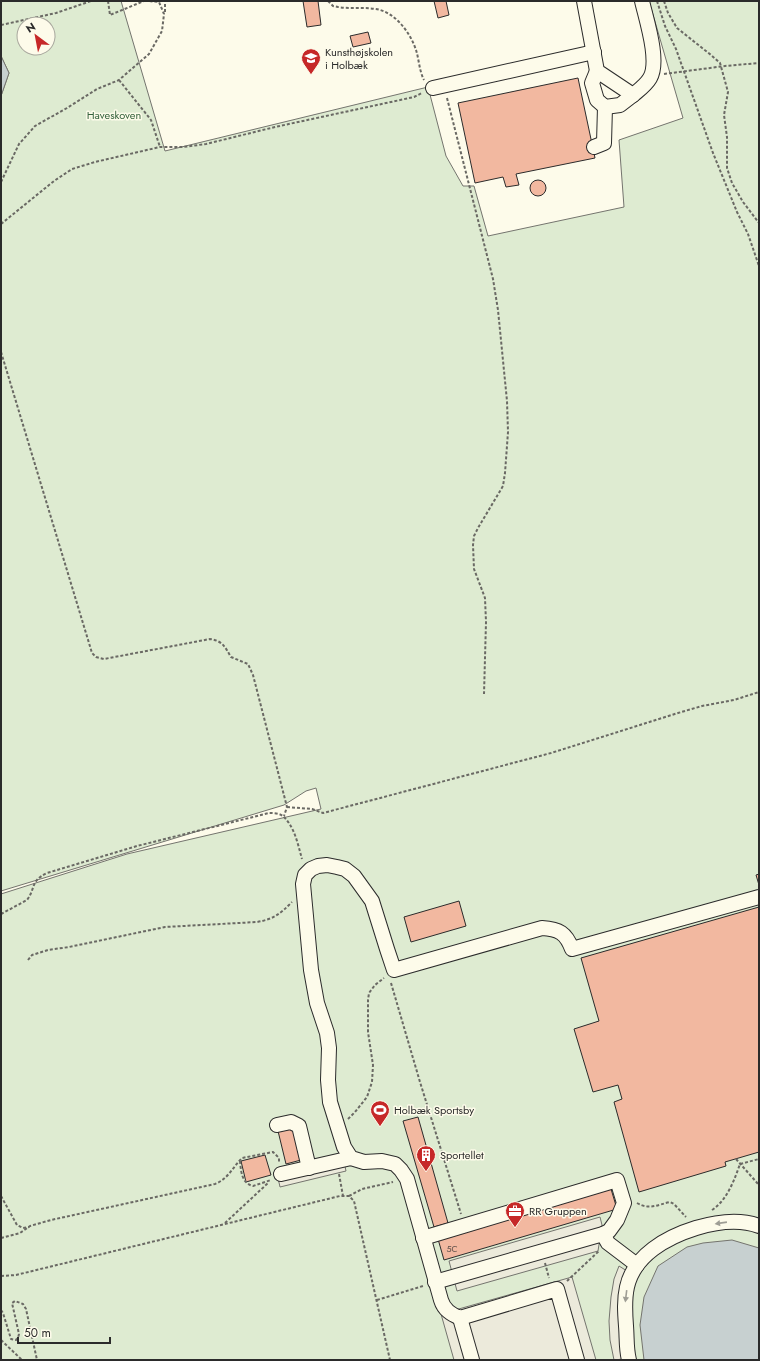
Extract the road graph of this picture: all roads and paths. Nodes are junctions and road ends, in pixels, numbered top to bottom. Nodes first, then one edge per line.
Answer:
1 (91, 1) edge
2 (108, 1) edge
3 (144, 1) edge
4 (148, 1) edge
5 (165, 1) edge
6 (328, 1) edge
7 (584, 1) edge
8 (642, 1) edge
9 (657, 1) edge
10 (664, 1) edge
11 (164, 14) junction
12 (1, 25) edge
13 (594, 52) junction
14 (759, 63) edge
15 (721, 66) junction
16 (597, 70) junction
17 (684, 72) junction
18 (651, 76) junction
19 (119, 80) junction
20 (434, 88) junction
21 (633, 95) junction
22 (605, 107) junction
23 (160, 147) junction
24 (594, 147) dead end
25 (1, 182) edge
26 (759, 223) edge
27 (1, 224) edge
28 (759, 266) edge
29 (1, 352) edge
30 (759, 692) edge
31 (484, 694) dead end
32 (287, 806) junction
33 (284, 816) junction
34 (311, 868) junction
35 (303, 884) junction
36 (759, 897) edge
37 (1, 914) edge
38 (28, 960) dead end
39 (394, 970) junction
40 (278, 1124) dead end
41 (336, 1124) junction
42 (351, 1158) junction
43 (736, 1159) dead end
44 (759, 1159) edge
45 (240, 1161) junction
46 (336, 1162) junction
47 (740, 1164) junction
48 (309, 1168) junction
49 (281, 1174) junction
50 (406, 1179) junction
51 (269, 1182) junction
52 (759, 1185) edge
53 (1, 1196) edge
54 (343, 1196) junction
55 (349, 1196) junction
56 (624, 1203) junction
57 (706, 1212) dead end
58 (692, 1215) dead end
59 (224, 1224) junction
60 (30, 1226) junction
61 (464, 1226) junction
62 (759, 1226) edge
63 (1, 1238) edge
64 (423, 1238) junction
65 (606, 1238) junction
66 (542, 1251) junction
67 (637, 1265) junction
68 (1, 1276) edge
69 (435, 1282) junction
70 (554, 1290) junction
71 (377, 1300) junction
72 (1, 1310) edge
73 (460, 1318) junction
74 (1, 1340) edge
75 (22, 1360) edge
76 (37, 1360) edge
77 (390, 1360) edge
78 (472, 1360) edge
79 (577, 1360) edge
80 (629, 1360) edge

1 - 12 path
2 - 3 path
4 - 11 path
5 - 11 path
6 - 20 path
7 - 13 street
8 - 18 street
9 - 17 path
10 - 15 path
11 - 19 path
13 - 16 street
13 - 20 street
14 - 15 path
15 - 17 path
15 - 26 path
16 - 21 street
16 - 22 street
17 - 18 path
17 - 28 path
18 - 21 street
19 - 23 path
19 - 25 path
20 - 23 path
20 - 31 path
21 - 22 street
22 - 24 street
23 - 27 path
29 - 32 path
30 - 32 path
32 - 33 path
33 - 34 path
33 - 37 path
34 - 35 street
34 - 39 street
35 - 38 path
35 - 41 street
36 - 39 street
39 - 41 path
39 - 61 path
40 - 48 street
41 - 42 street
42 - 46 street
42 - 50 street
43 - 47 path
44 - 47 path
45 - 49 path
45 - 51 path
45 - 60 path
46 - 48 street
46 - 54 path
47 - 52 path
47 - 57 path
48 - 49 street
49 - 51 path
50 - 55 path
50 - 64 street
51 - 59 path
53 - 60 path
54 - 55 path
54 - 59 path
55 - 71 path
56 - 58 path
56 - 61 street
56 - 65 street
59 - 68 path
60 - 63 path
61 - 64 street
62 -> 67 street
64 - 69 street
65 - 66 street
65 - 67 street
65 - 70 path
66 - 69 street
66 - 70 path
67 -> 80 street
69 - 71 path
69 - 73 street
70 - 73 street
70 - 79 street
71 - 77 path
72 - 76 path
73 - 78 street
74 - 75 path

